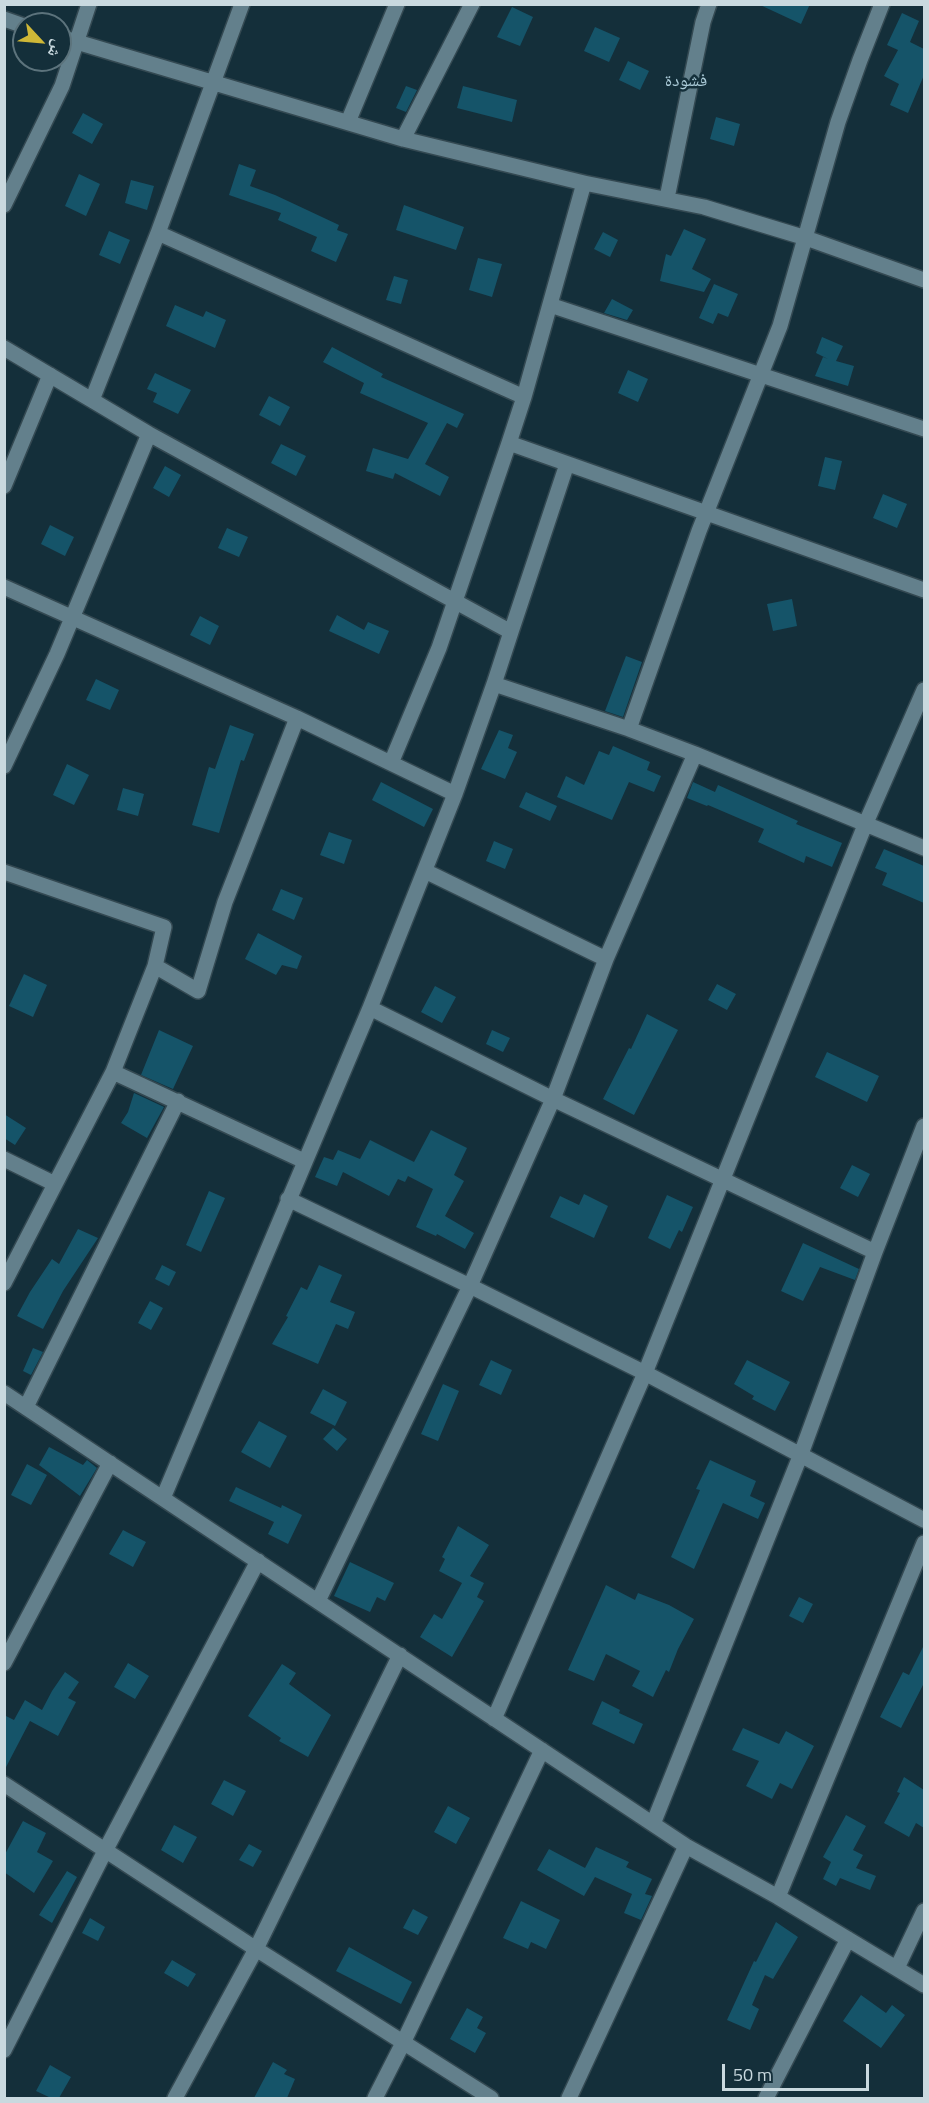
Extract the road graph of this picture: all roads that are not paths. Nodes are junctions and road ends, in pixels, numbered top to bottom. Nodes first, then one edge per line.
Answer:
1 (89, 4) edge
2 (242, 4) edge
3 (397, 4) edge
4 (472, 4) edge
5 (709, 4) edge
6 (882, 4) edge
7 (72, 41) edge
8 (77, 43) junction
9 (213, 81) junction
10 (348, 122) junction
11 (403, 139) junction
12 (584, 183) junction
13 (667, 198) junction
14 (4, 205) edge
15 (158, 233) junction
16 (806, 238) junction
17 (924, 280) edge
18 (550, 305) junction
19 (4, 348) edge
20 (50, 375) junction
21 (762, 375) junction
22 (524, 398) junction
23 (92, 400) junction
24 (924, 429) edge
25 (149, 434) junction
26 (509, 443) junction
27 (567, 464) junction
28 (4, 486) edge
29 (707, 512) junction
30 (4, 587) edge
31 (924, 590) edge
32 (455, 601) junction
33 (72, 619) junction
34 (511, 632) junction
35 (495, 684) junction
36 (924, 690) edge
37 (297, 718) junction
38 (630, 729) junction
39 (695, 754) junction
40 (391, 764) junction
41 (4, 766) edge
42 (455, 794) junction
43 (865, 825) junction
44 (924, 848) edge
45 (426, 871) junction
46 (4, 872) edge
47 (606, 959) junction
48 (154, 966) junction
49 (370, 1008) junction
50 (113, 1072) junction
51 (553, 1099) junction
52 (178, 1101) junction
53 (924, 1126) edge
54 (920, 1148) edge
55 (4, 1159) edge
56 (304, 1161) junction
57 (723, 1178) junction
58 (55, 1184) junction
59 (288, 1199) junction
60 (875, 1252) junction
61 (4, 1284) edge
62 (470, 1286) junction
63 (645, 1373) junction
64 (4, 1393) edge
65 (26, 1407) junction
66 (801, 1454) junction
67 (110, 1463) junction
68 (163, 1498) junction
69 (924, 1520) edge
70 (924, 1543) edge
71 (258, 1561) junction
72 (318, 1601) junction
73 (400, 1655) junction
74 (4, 1663) edge
75 (494, 1719) junction
76 (542, 1750) junction
77 (4, 1784) edge
78 (653, 1824) junction
79 (686, 1846) junction
80 (105, 1851) junction
81 (778, 1898) junction
82 (924, 1911) edge
83 (848, 1939) junction
84 (256, 1949) junction
85 (897, 1968) junction
86 (924, 1985) edge
87 (403, 2043) junction
88 (4, 2050) edge
89 (175, 2098) edge
90 (375, 2098) edge
91 (491, 2098) edge
92 (569, 2098) edge
93 (766, 2098) edge

1 - 8 street
2 - 9 street
3 - 10 street
4 - 11 street
5 - 13 street
6 - 16 street
7 - 8 street
8 - 9 street
8 - 14 street
9 - 10 street
9 - 15 street
10 - 11 street
11 - 12 street
12 - 13 street
12 - 18 street
13 - 16 street
15 - 22 street
15 - 23 street
16 - 17 street
16 - 21 street
18 - 21 street
18 - 22 street
19 - 20 street
20 - 23 street
20 - 28 street
21 - 24 street
21 - 29 street
22 - 26 street
23 - 25 street
25 - 32 street
25 - 33 street
26 - 27 street
26 - 32 street
27 - 29 street
27 - 34 street
29 - 31 street
29 - 38 street
30 - 33 street
32 - 34 street
32 - 40 street
33 - 37 street
33 - 41 street
34 - 35 street
35 - 38 street
35 - 42 street
36 - 43 street
37 - 40 street
37 - 48 street
38 - 39 street
39 - 43 street
39 - 47 street
40 - 42 street
42 - 45 street
43 - 44 street
43 - 57 street
45 - 47 street
45 - 49 street
46 - 48 street
47 - 51 street
48 - 50 street
49 - 51 street
49 - 56 street
50 - 52 street
50 - 58 street
51 - 57 street
51 - 62 street
52 - 56 street
52 - 65 street
53 - 54 street
54 - 60 street
55 - 58 street
56 - 59 street
57 - 60 street
57 - 63 street
58 - 61 street
59 - 62 street
59 - 68 street
60 - 66 street
62 - 63 street
62 - 72 street
63 - 66 street
63 - 75 street
64 - 65 street
65 - 67 street
66 - 69 street
66 - 78 street
67 - 68 street
67 - 74 street
68 - 71 street
70 - 81 street
71 - 72 street
71 - 80 street
72 - 73 street
73 - 75 street
73 - 84 street
75 - 76 street
76 - 78 street
76 - 87 street
77 - 80 street
78 - 79 street
79 - 81 street
79 - 92 street
80 - 84 street
80 - 88 street
81 - 83 street
82 - 85 street
83 - 85 street
83 - 93 street
84 - 87 street
84 - 89 street
85 - 86 street
87 - 90 street
87 - 91 street

